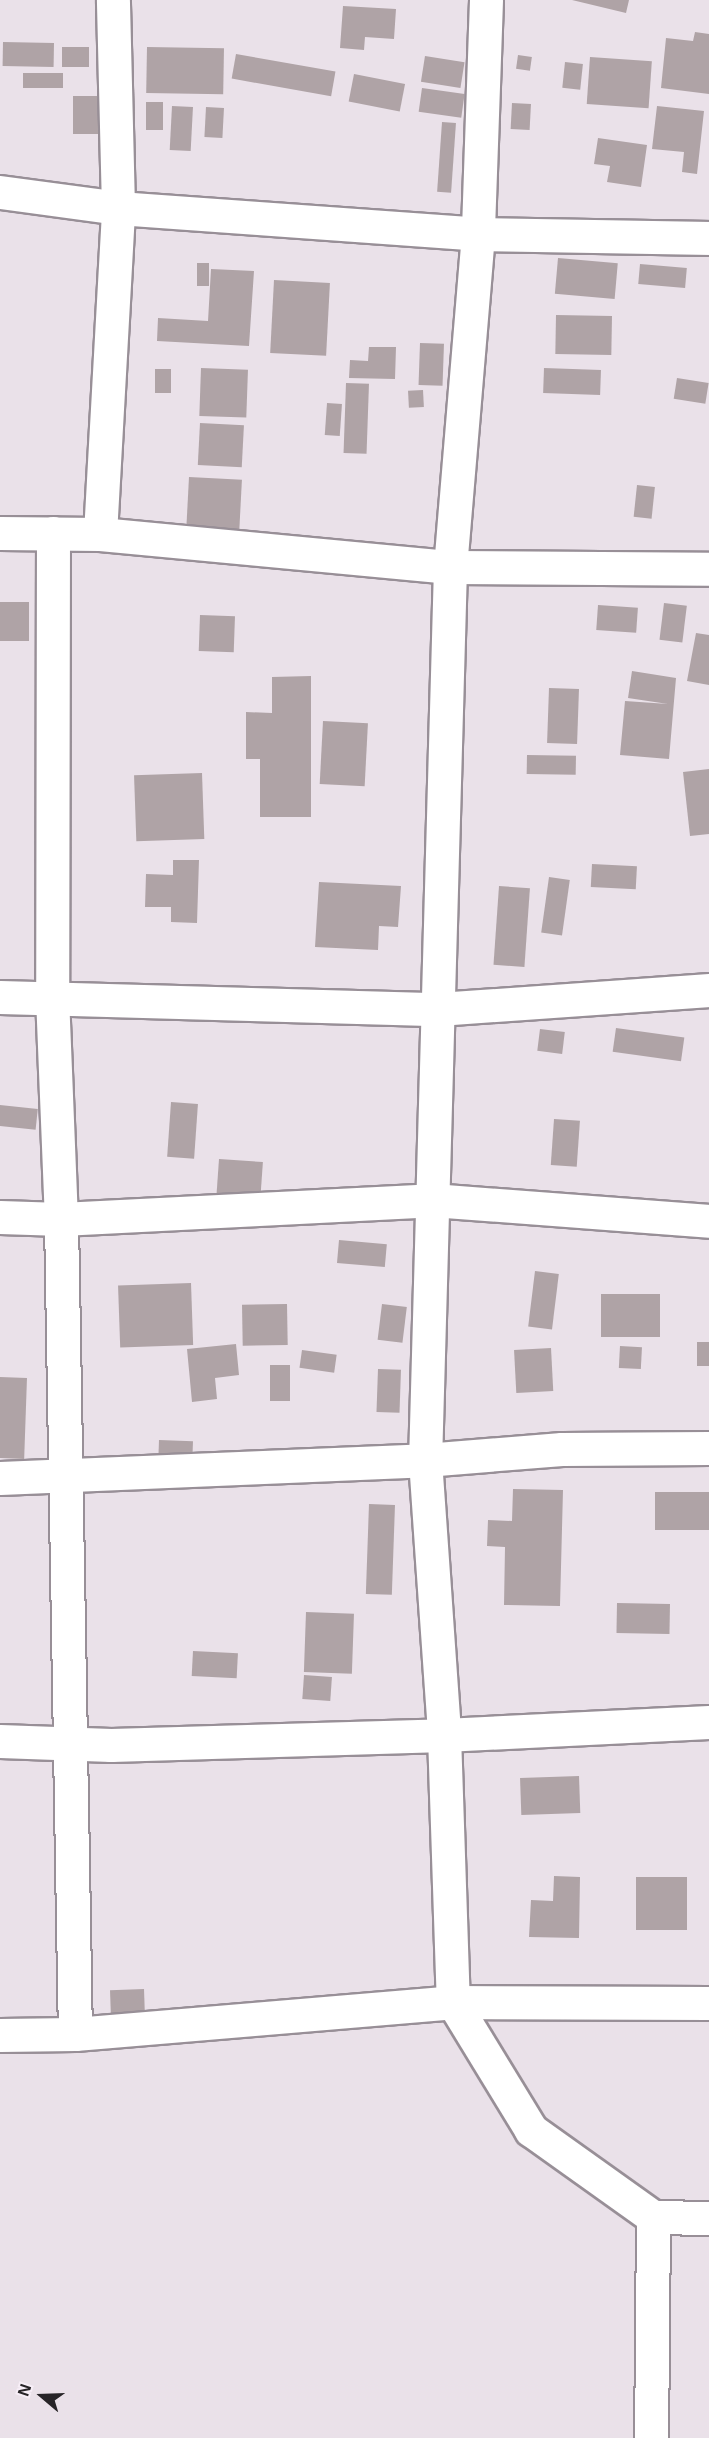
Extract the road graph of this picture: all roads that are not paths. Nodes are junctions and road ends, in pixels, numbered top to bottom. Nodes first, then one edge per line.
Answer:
1 (113, 0) edge
2 (486, 0) edge
3 (0, 192) edge
4 (118, 208) junction
5 (478, 234) junction
6 (709, 238) edge
7 (0, 532) edge
8 (53, 533) junction
9 (100, 534) junction
10 (450, 567) junction
11 (709, 569) edge
12 (709, 990) edge
13 (52, 996) junction
14 (0, 998) edge
15 (438, 1009) junction
16 (432, 1200) junction
17 (0, 1216) edge
18 (61, 1219) junction
19 (709, 1221) edge
20 (709, 1448) edge
21 (425, 1460) junction
22 (65, 1476) junction
23 (0, 1478) edge
24 (709, 1722) edge
25 (444, 1735) junction
26 (0, 1741) edge
27 (69, 1743) junction
28 (453, 2002) junction
29 (709, 2003) edge
30 (75, 2034) junction
31 (0, 2035) edge
32 (653, 2217) junction
33 (709, 2218) edge
34 (651, 2438) edge

1 - 4 street
2 - 5 street
3 - 4 street
4 - 5 street
4 - 9 street
5 - 6 street
5 - 10 street
7 - 8 street
8 - 9 street
8 - 13 street
9 - 10 street
10 - 11 street
10 - 15 street
12 - 15 street
13 - 14 street
13 - 15 street
13 - 18 street
15 - 16 street
16 - 18 street
16 - 19 street
16 - 21 street
17 - 18 street
18 - 22 street
20 - 21 street
21 - 22 street
21 - 25 street
22 - 23 street
22 - 27 street
24 - 25 street
25 - 27 street
25 - 28 street
26 - 27 street
27 - 30 street
28 - 29 street
28 - 30 street
28 - 32 street
30 - 31 street
32 - 33 street
32 - 34 street

